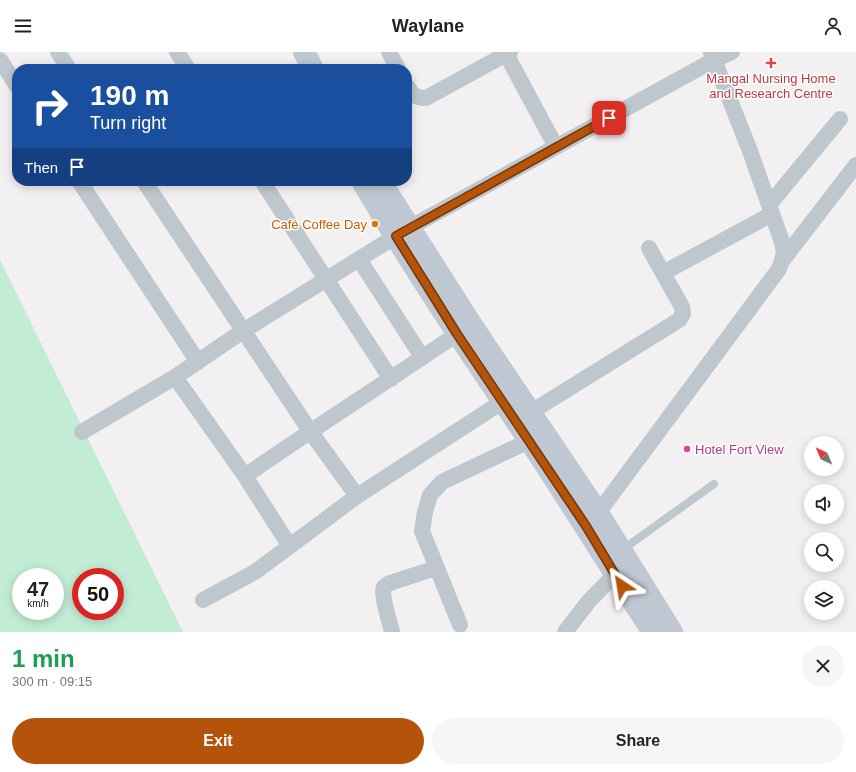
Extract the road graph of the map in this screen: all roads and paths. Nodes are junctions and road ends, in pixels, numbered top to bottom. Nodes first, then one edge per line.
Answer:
1 (58, 52) edge
2 (177, 52) edge
3 (287, 52) edge
4 (304, 52) edge
5 (389, 52) edge
6 (732, 52) edge
7 (507, 53) edge
8 (713, 56) edge
9 (0, 60) edge
10 (66, 64) edge
11 (185, 64) edge
12 (293, 64) edge
13 (310, 64) edge
14 (395, 64) edge
15 (12, 78) edge
16 (412, 94) edge
17 (840, 119) dead end
18 (556, 147) junction
19 (856, 165) edge
20 (82, 186) edge
21 (147, 186) edge
22 (265, 186) edge
23 (366, 186) edge
24 (382, 186) edge
25 (771, 209) junction
26 (403, 232) junction
27 (649, 248) dead end
28 (359, 259) junction
29 (782, 261) junction
30 (663, 273) junction
31 (327, 279) junction
32 (243, 331) junction
33 (457, 334) junction
34 (422, 357) junction
35 (198, 362) junction
36 (175, 377) junction
37 (391, 378) junction
38 (502, 402) junction
39 (531, 412) junction
40 (310, 430) junction
41 (82, 432) dead end
42 (529, 441) junction
43 (245, 476) junction
44 (714, 484) dead end
45 (358, 496) junction
46 (598, 513) junction
47 (289, 545) junction
48 (621, 562) junction
49 (436, 568) junction
50 (203, 600) dead end
51 (460, 625) dead end
52 (392, 632) edge
53 (565, 632) edge
54 (652, 632) edge
55 (672, 632) edge

1 - 10 street
2 - 11 street
3 - 12 main road
4 - 13 main road
5 - 14 street
6 - 8 street
7 - 16 street
7 - 18 street
8 - 18 street
8 - 25 street
9 - 15 street
17 - 25 street
18 - 26 street
19 - 29 street
20 - 35 street
21 - 32 street
22 - 31 street
23 - 26 main road
24 - 26 main road
25 - 29 street
25 - 30 street
26 - 28 street
26 - 33 main road
26 - 39 main road
27 - 30 street
28 - 31 street
28 - 34 street
29 - 46 street
30 - 39 street
31 - 32 street
31 - 37 street
32 - 35 street
32 - 40 street
33 - 34 street
33 - 38 main road
34 - 37 street
35 - 36 street
36 - 41 street
36 - 43 street
37 - 40 street
38 - 42 main road
38 - 45 street
39 - 46 main road
40 - 43 street
40 - 45 street
42 - 48 main road
42 - 49 street
43 - 47 street
44 - 48 lane
45 - 47 street
46 - 48 main road
47 - 50 street
48 - 53 street
48 - 54 main road
48 - 55 main road
49 - 51 street
49 - 52 street

